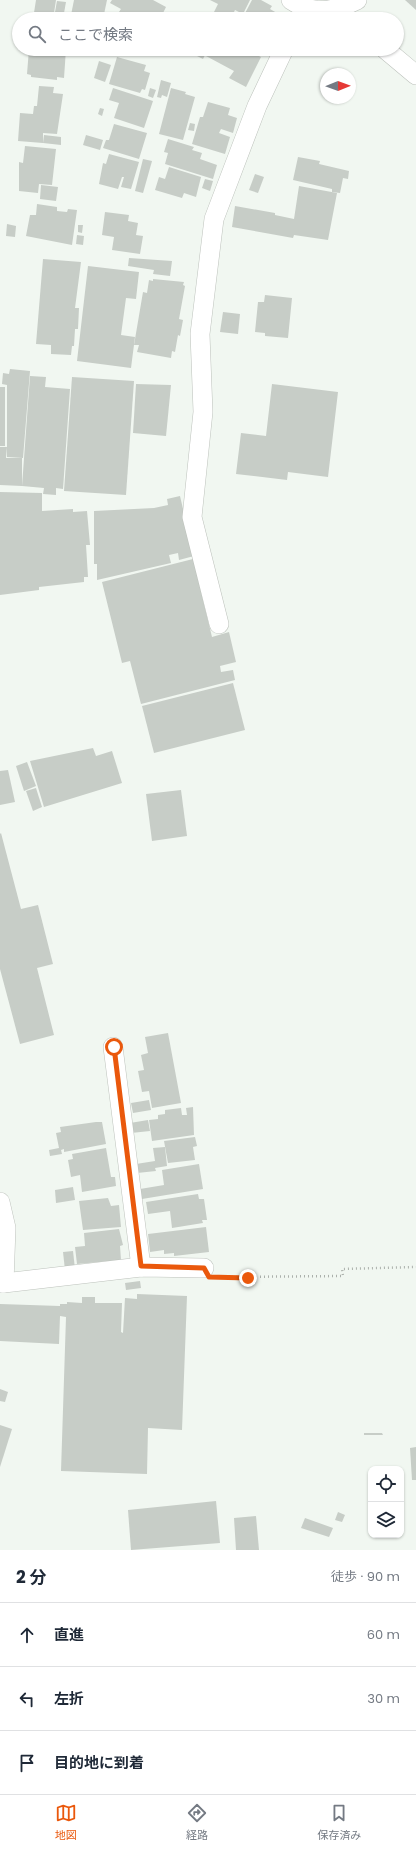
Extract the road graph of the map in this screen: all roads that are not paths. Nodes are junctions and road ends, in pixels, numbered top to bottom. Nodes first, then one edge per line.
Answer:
1 (298, 9) edge
2 (352, 9) edge
3 (281, 56) edge
4 (393, 56) edge
5 (416, 75) edge
6 (219, 624) dead end
7 (114, 1047) dead end
8 (0, 1202) edge
9 (141, 1266) junction
10 (204, 1268) road end
11 (2, 1283) edge

1 - 2 street
3 - 6 street
4 - 5 street
7 - 9 street
8 - 11 street
9 - 10 street
9 - 11 street

